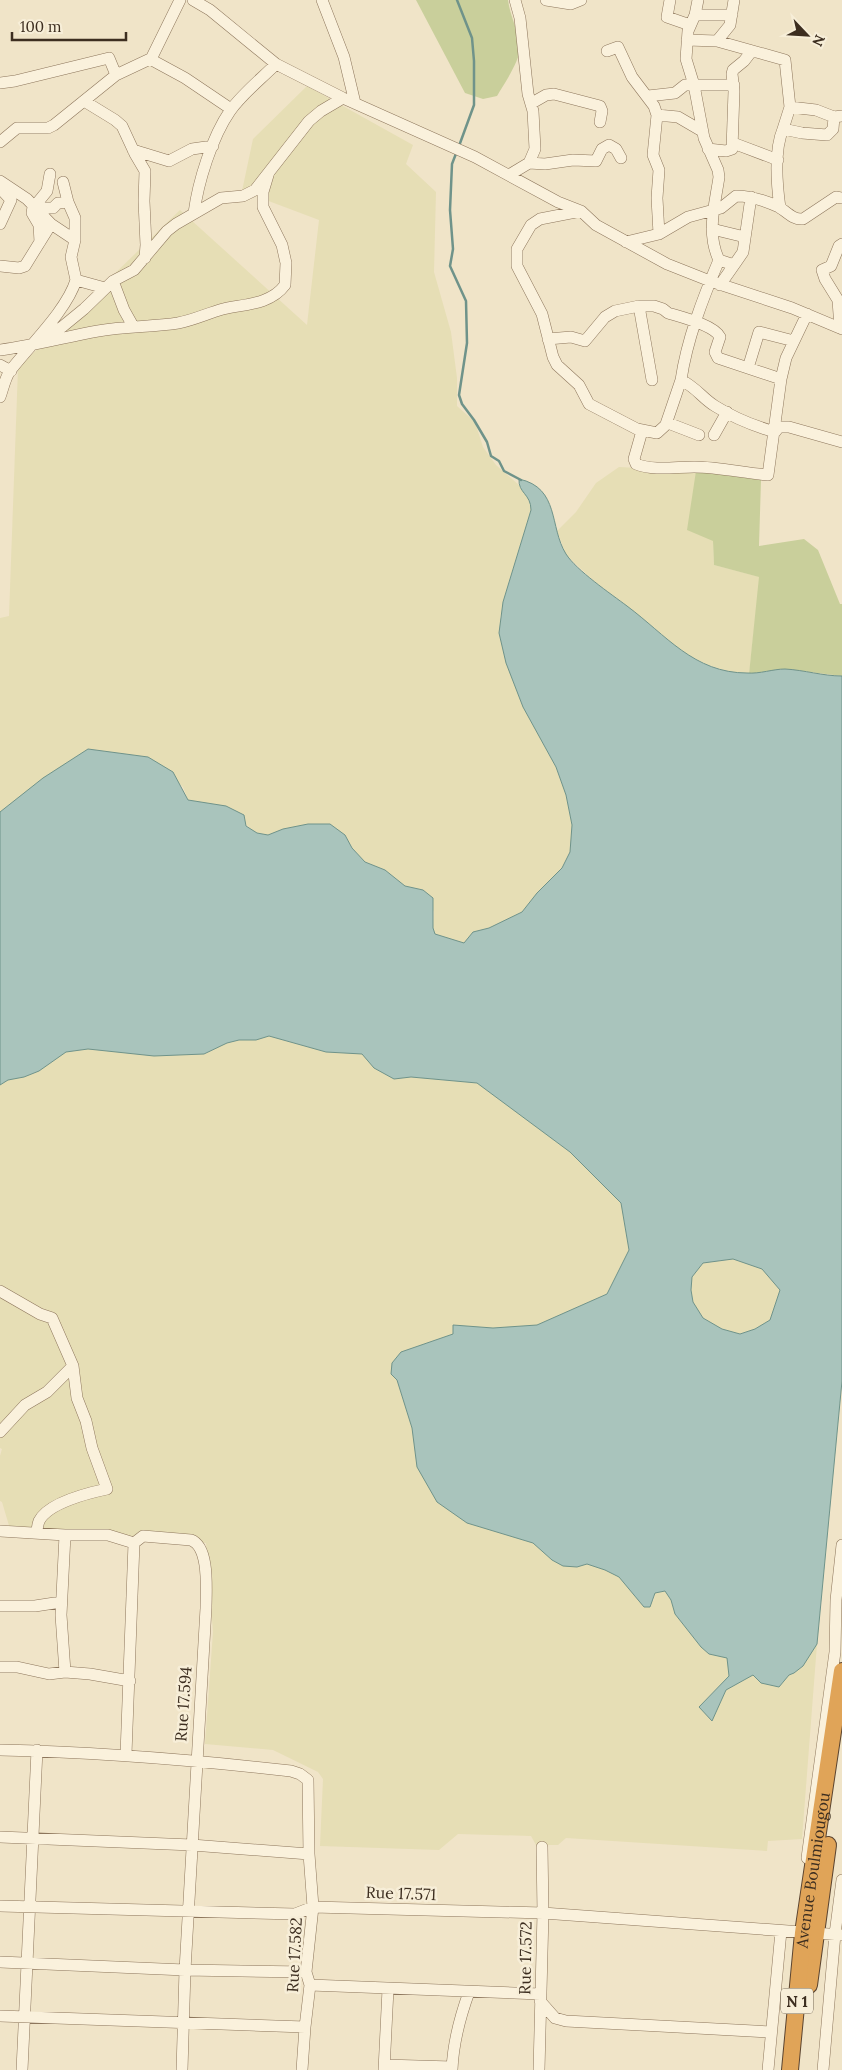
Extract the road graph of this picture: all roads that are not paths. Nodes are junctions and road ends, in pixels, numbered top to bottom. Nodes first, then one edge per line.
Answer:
1 (180, 0) edge
2 (193, 0) edge
3 (322, 0) edge
4 (515, 0) edge
5 (546, 0) edge
6 (670, 0) edge
7 (698, 0) edge
8 (734, 0) edge
9 (573, 2) edge
10 (732, 15) junction
11 (693, 20) junction
12 (687, 40) junction
13 (717, 41) junction
14 (607, 51) dead end
15 (751, 52) junction
16 (151, 59) junction
17 (276, 64) junction
18 (116, 75) junction
19 (0, 83) edge
20 (694, 85) junction
21 (734, 85) junction
22 (648, 96) junction
23 (343, 98) junction
24 (84, 101) junction
25 (355, 103) junction
26 (532, 104) junction
27 (790, 107) junction
28 (231, 109) junction
29 (657, 115) junction
30 (838, 116) edge
31 (600, 122) dead end
32 (784, 129) junction
33 (702, 131) junction
34 (0, 142) edge
35 (733, 143) junction
36 (213, 146) junction
37 (708, 149) junction
38 (133, 150) junction
39 (621, 158) dead end
40 (778, 160) junction
41 (529, 162) junction
42 (269, 172) junction
43 (50, 174) dead end
44 (509, 175) junction
45 (0, 181) edge
46 (63, 182) dead end
47 (0, 188) edge
48 (751, 197) junction
49 (842, 198) edge
50 (68, 202) junction
51 (34, 207) junction
52 (780, 208) junction
53 (714, 210) junction
54 (582, 211) junction
55 (194, 213) junction
56 (0, 224) edge
57 (51, 224) junction
58 (712, 229) junction
59 (659, 234) junction
60 (746, 237) junction
61 (75, 240) junction
62 (40, 242) junction
63 (626, 242) junction
64 (842, 244) edge
65 (145, 258) junction
66 (719, 260) junction
67 (734, 265) junction
68 (0, 266) edge
69 (76, 280) junction
70 (715, 283) junction
71 (109, 284) junction
72 (639, 306) junction
73 (807, 314) junction
74 (696, 322) junction
75 (133, 326) junction
76 (841, 329) edge
77 (548, 339) junction
78 (794, 341) junction
79 (30, 346) junction
80 (0, 350) edge
81 (0, 365) edge
82 (748, 368) junction
83 (10, 371) junction
84 (652, 380) dead end
85 (681, 380) junction
86 (781, 380) junction
87 (0, 397) edge
88 (727, 412) junction
89 (666, 424) junction
90 (642, 431) junction
91 (775, 432) junction
92 (699, 435) dead end
93 (714, 435) dead end
94 (842, 442) edge
95 (0, 1290) edge
96 (73, 1366) junction
97 (0, 1432) edge
98 (0, 1531) edge
99 (37, 1533) junction
100 (65, 1535) junction
101 (134, 1543) junction
102 (842, 1545) edge
103 (61, 1602) junction
104 (0, 1606) edge
105 (35, 1606) junction
106 (61, 1615) junction
107 (0, 1667) edge
108 (842, 1671) edge
109 (65, 1672) junction
110 (130, 1681) junction
111 (842, 1747) edge
112 (0, 1750) edge
113 (37, 1750) junction
114 (126, 1754) junction
115 (196, 1760) junction
116 (0, 1837) edge
117 (33, 1838) junction
118 (192, 1845) junction
119 (542, 1847) dead end
120 (308, 1854) junction
121 (842, 1880) edge
122 (0, 1906) edge
123 (29, 1907) junction
124 (313, 1907) junction
125 (190, 1913) junction
126 (543, 1913) junction
127 (781, 1931) junction
128 (804, 1933) junction
129 (839, 1934) edge
130 (0, 1962) edge
131 (28, 1963) junction
132 (185, 1970) junction
133 (306, 1972) junction
134 (310, 1985) junction
135 (388, 1989) junction
136 (470, 1992) junction
137 (540, 1998) junction
138 (0, 2016) edge
139 (24, 2017) junction
140 (184, 2024) junction
141 (304, 2027) junction
142 (772, 2032) junction
143 (385, 2067) edge
144 (452, 2068) edge
145 (22, 2070) edge
146 (182, 2070) edge
147 (302, 2070) edge
148 (539, 2070) edge
149 (768, 2070) edge
150 (790, 2070) edge
151 (802, 2070) edge
152 (823, 2070) edge

1 - 16 street
2 - 17 street
3 - 25 street
4 - 26 street
5 - 9 street
6 - 11 street
7 - 11 street
8 - 10 street
10 - 11 street
10 - 13 street
11 - 12 street
12 - 13 street
12 - 20 street
13 - 15 street
14 - 22 street
15 - 21 street
15 - 27 street
16 - 18 street
16 - 28 street
17 - 23 street
17 - 28 street
18 - 19 street
18 - 24 street
20 - 21 street
20 - 22 street
20 - 33 street
21 - 35 street
22 - 29 street
23 - 25 street
23 - 42 street
24 - 34 street
24 - 38 street
25 - 44 street
26 - 31 street
26 - 41 street
27 - 30 street
27 - 32 street
28 - 36 street
29 - 33 street
29 - 59 street
30 - 32 street
32 - 40 street
33 - 37 street
35 - 37 street
35 - 40 street
36 - 38 street
36 - 55 street
37 - 53 street
38 - 65 street
39 - 41 street
40 - 52 street
41 - 44 street
42 - 55 street
42 - 75 street
43 - 51 street
44 - 54 street
45 - 51 street
46 - 50 street
47 - 56 street
48 - 52 street
48 - 53 street
48 - 60 street
49 - 52 street
50 - 51 street
50 - 61 street
51 - 57 street
51 - 62 street
53 - 58 street
53 - 59 street
54 - 63 street
54 - 77 street
55 - 65 street
57 - 61 street
57 - 62 street
58 - 60 street
58 - 66 street
59 - 63 street
60 - 67 street
61 - 69 street
62 - 68 street
63 - 70 street
64 - 76 street
65 - 71 street
66 - 67 street
66 - 70 street
67 - 70 street
69 - 71 street
69 - 79 street
70 - 73 street
70 - 74 street
71 - 75 street
71 - 79 street
72 - 74 street
72 - 77 street
72 - 84 street
73 - 76 street
73 - 78 street
74 - 82 street
74 - 85 street
75 - 79 street
77 - 90 street
78 - 82 street
78 - 86 street
79 - 80 street
79 - 83 street
81 - 83 street
82 - 86 street
83 - 87 street
85 - 88 street
85 - 89 street
86 - 91 street
88 - 91 street
88 - 93 street
89 - 90 street
89 - 92 street
90 - 91 street
91 - 94 street
95 - 96 street
96 - 97 street
96 - 99 street
98 - 99 street
99 - 100 street
100 - 101 street
100 - 103 street
101 - 110 street
101 - 115 street, Rue 17.594
102 - 128 street
103 - 105 street
103 - 106 street
104 - 105 street
105 - 106 street
106 - 109 street
107 - 109 street
108 - 128 highway, Avenue Boulmiougou / N 1
109 - 110 street
110 - 114 street
111 - 128 highway, Avenue Boulmiougou / N 1
112 - 113 street
113 - 114 street
113 - 117 street
114 - 115 street
115 - 118 street, Rue 17.594
115 - 120 street, Rue 17.582
116 - 117 street
117 - 118 street
117 - 123 street
118 - 120 street
118 - 125 street, Rue 17.594
119 - 126 street, Rue 17.572
120 - 124 street, Rue 17.582
121 - 129 street
122 - 123 street, Rue 17.571
123 - 125 street, Rue 17.571
123 - 131 street
124 - 125 street, Rue 17.571
124 - 126 street, Rue 17.571
124 - 133 street, Rue 17.582
125 - 132 street, Rue 17.594
126 - 127 street, Rue 17.571
126 - 137 street, Rue 17.572
127 - 128 street, Rue 17.571
127 - 142 street
128 - 129 street, Rue 17.571
128 - 150 highway, Avenue Boulmiougou / N 1
128 - 151 highway, Avenue Boulmiougou / N 1
129 - 152 street
130 - 131 street
131 - 132 street
131 - 139 street
132 - 133 street
132 - 140 street, Rue 17.594
133 - 134 street, Rue 17.582
134 - 135 street
134 - 141 street, Rue 17.582
135 - 136 street
135 - 143 street
136 - 137 street
136 - 144 street
137 - 142 street
137 - 148 street, Rue 17.572
138 - 139 street
139 - 140 street
139 - 145 street
140 - 141 street
140 - 146 street, Rue 17.594
141 - 147 street, Rue 17.582
142 - 149 street
143 - 144 street

